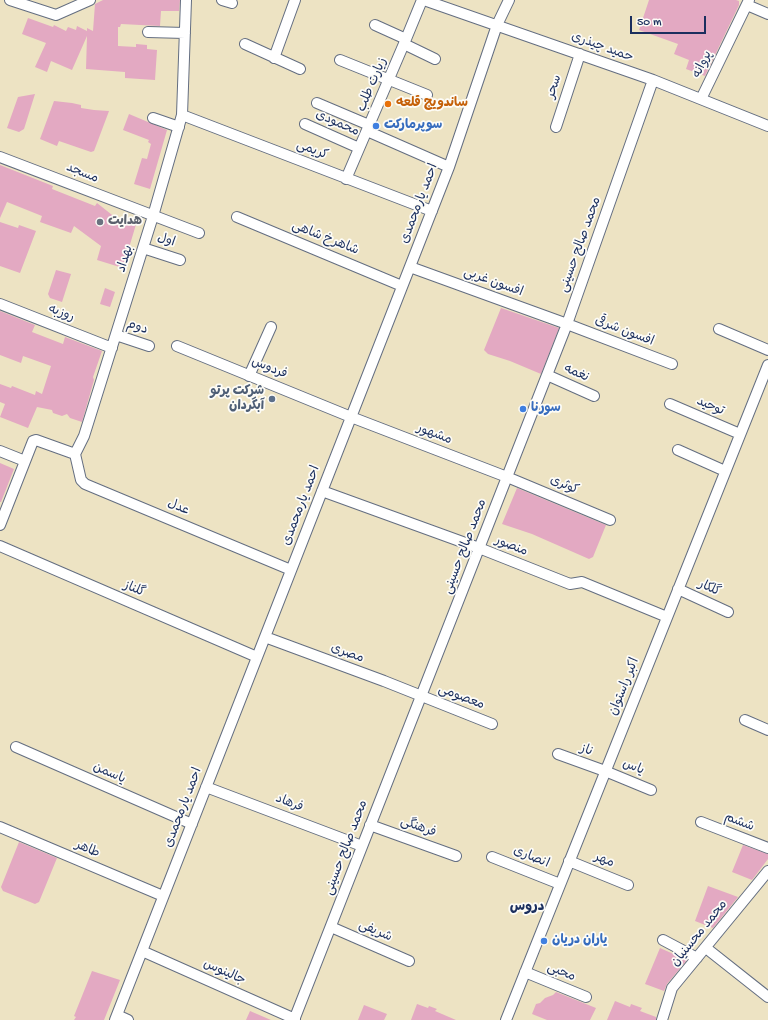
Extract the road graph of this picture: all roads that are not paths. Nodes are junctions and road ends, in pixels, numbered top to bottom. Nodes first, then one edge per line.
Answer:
1 (10, 0) edge
2 (90, 0) edge
3 (186, 0) edge
4 (295, 0) edge
5 (423, 0) edge
6 (509, 0) edge
7 (748, 3) edge
8 (768, 14) edge
9 (376, 25) dead end
10 (497, 25) junction
11 (148, 32) dead end
12 (185, 33) junction
13 (405, 41) junction
14 (245, 44) dead end
15 (580, 54) junction
16 (274, 58) junction
17 (435, 59) dead end
18 (340, 60) dead end
19 (300, 69) dead end
20 (389, 79) junction
21 (653, 80) junction
22 (427, 95) dead end
23 (701, 99) junction
24 (317, 103) dead end
25 (182, 115) junction
26 (153, 118) dead end
27 (304, 124) dead end
28 (768, 126) edge
29 (179, 128) junction
30 (368, 128) junction
31 (556, 128) dead end
32 (360, 148) junction
33 (0, 157) edge
34 (449, 167) junction
35 (346, 179) junction
36 (432, 211) junction
37 (153, 216) junction
38 (237, 217) dead end
39 (199, 233) dead end
40 (143, 248) junction
41 (180, 260) dead end
42 (410, 267) junction
43 (402, 286) junction
44 (0, 304) edge
45 (567, 324) junction
46 (271, 327) dead end
47 (719, 329) dead end
48 (116, 335) junction
49 (149, 346) dead end
50 (177, 346) dead end
51 (112, 348) junction
52 (768, 350) edge
53 (672, 364) dead end
54 (768, 365) edge
55 (547, 375) junction
56 (250, 376) junction
57 (594, 396) dead end
58 (670, 404) dead end
59 (351, 417) junction
60 (740, 434) junction
61 (678, 450) dead end
62 (0, 451) edge
63 (75, 454) junction
64 (25, 461) junction
65 (726, 471) junction
66 (507, 477) junction
67 (322, 491) junction
68 (610, 520) dead end
69 (0, 525) edge
70 (0, 546) edge
71 (479, 548) junction
72 (291, 570) junction
73 (678, 589) junction
74 (728, 612) dead end
75 (667, 617) junction
76 (265, 637) junction
77 (257, 657) junction
78 (421, 697) junction
79 (745, 720) dead end
80 (492, 724) dead end
81 (768, 730) edge
82 (16, 747) dead end
83 (558, 754) dead end
84 (605, 771) junction
85 (206, 787) junction
86 (651, 790) dead end
87 (702, 822) dead end
88 (192, 824) junction
89 (370, 825) junction
90 (0, 827) edge
91 (362, 846) junction
92 (768, 848) edge
93 (456, 856) dead end
94 (492, 857) dead end
95 (569, 861) junction
96 (768, 871) edge
97 (560, 884) junction
98 (628, 885) dead end
99 (163, 896) junction
100 (331, 926) junction
101 (662, 940) dead end
102 (706, 948) junction
103 (142, 950) junction
104 (696, 958) junction
105 (409, 961) dead end
106 (525, 972) junction
107 (586, 997) dead end
108 (768, 997) edge
109 (116, 1018) edge
110 (294, 1019) edge
111 (128, 1020) edge
112 (506, 1020) edge
113 (662, 1020) edge

1 - 2 street
3 - 12 street, بهداد
4 - 16 street
5 - 10 street, حمید چیذری
5 - 13 street, زیارت طلب
6 - 10 street, احمد یارمحمدی
7 - 8 street
7 - 23 street, پروانه
9 - 13 street
10 - 15 street, حمید چیذری
10 - 34 street, احمد یارمحمدی
11 - 12 street
12 - 25 street, بهداد
13 - 17 street
13 - 20 street, زیارت طلب
14 - 16 street
15 - 21 street, حمید چیذری
15 - 31 street, سحر
16 - 19 street
18 - 20 street
20 - 22 street
20 - 30 street, زیارت طلب
21 - 23 street, حمید چیذری
21 - 45 street, محمد صالح حسینی
23 - 28 street, حمید چیذری
24 - 30 street
25 - 29 street, بهداد
25 - 35 street, کریمی
26 - 29 street
27 - 32 street, محمودی
29 - 37 street, بهداد
30 - 32 street, زیارت طلب
30 - 34 street
32 - 35 street, زیارت طلب
33 - 37 street, مسجد
34 - 36 street, احمد یارمحمدی
35 - 36 street, کریمی
36 - 42 street, احمد یارمحمدی
37 - 39 street, مسجد
37 - 40 street, بهداد
38 - 43 street, شاهرخ شاهی
40 - 41 street, اول
40 - 48 street, بهداد
42 - 43 street, احمد یارمحمدی
42 - 45 street, افسون غربی
43 - 59 street, احمد یارمحمدی
44 - 51 street, روزبه
45 - 53 street, افسون شرقی
45 - 55 street, محمد صالح حسینی
46 - 56 street
47 - 52 street
48 - 49 street, دوم
48 - 51 street, بهداد
50 - 56 street, فردوس
51 - 63 street, بهداد
54 - 60 street, اکبر راستوان
55 - 57 street, نغمه
55 - 66 street, محمد صالح حسینی
56 - 59 street, فردوس
58 - 60 street, توحید
59 - 66 street, مشهور
59 - 67 street, احمد یارمحمدی
60 - 65 street, اکبر راستوان
61 - 65 street
62 - 64 street
63 - 64 street
63 - 72 street, عدل
64 - 69 street
65 - 73 street, اکبر راستوان
66 - 68 street, کوثری
66 - 71 street, محمد صالح حسینی
67 - 71 street, منصور
67 - 72 street, احمد یارمحمدی
70 - 77 street, گلناز
71 - 75 street, منصور
71 - 78 street, محمد صالح حسینی
72 - 76 street, احمد یارمحمدی
73 - 74 street, گلکار
73 - 75 street, اکبر راستوان
75 - 84 street, اکبر راستوان
76 - 77 street, احمد یارمحمدی
76 - 78 street, مصری
77 - 85 street, احمد یارمحمدی
78 - 80 street, معصومی
78 - 89 street, محمد صالح حسینی
79 - 81 street
82 - 88 street, یاسمن
83 - 84 street, ناز
84 - 86 street, یاس
84 - 95 street, اکبر راستوان
85 - 88 street, احمد یارمحمدی
85 - 91 street, فرهاد
87 - 92 street, ششم
88 - 99 street, احمد یارمحمدی
89 - 91 street, محمد صالح حسینی
89 - 93 street, فرهنگی
90 - 99 street, طاهر
91 - 100 street, محمد صالح حسینی
94 - 97 street, انصاری
95 - 97 street, اکبر راستوان
95 - 98 street, مهر
96 - 102 street, محمد محسنیان
97 - 106 street, اکبر راستوان
99 - 103 street, احمد یارمحمدی
100 - 105 street, شریفی
100 - 110 street, محمد صالح حسینی
101 - 104 street
102 - 104 street, محمد محسنیان
102 - 108 street
103 - 109 street, احمد یارمحمدی
103 - 110 street, جالینوس
104 - 113 street, محمد محسنیان
106 - 107 street, محبی
106 - 112 street, اکبر راستوان
109 - 111 street

